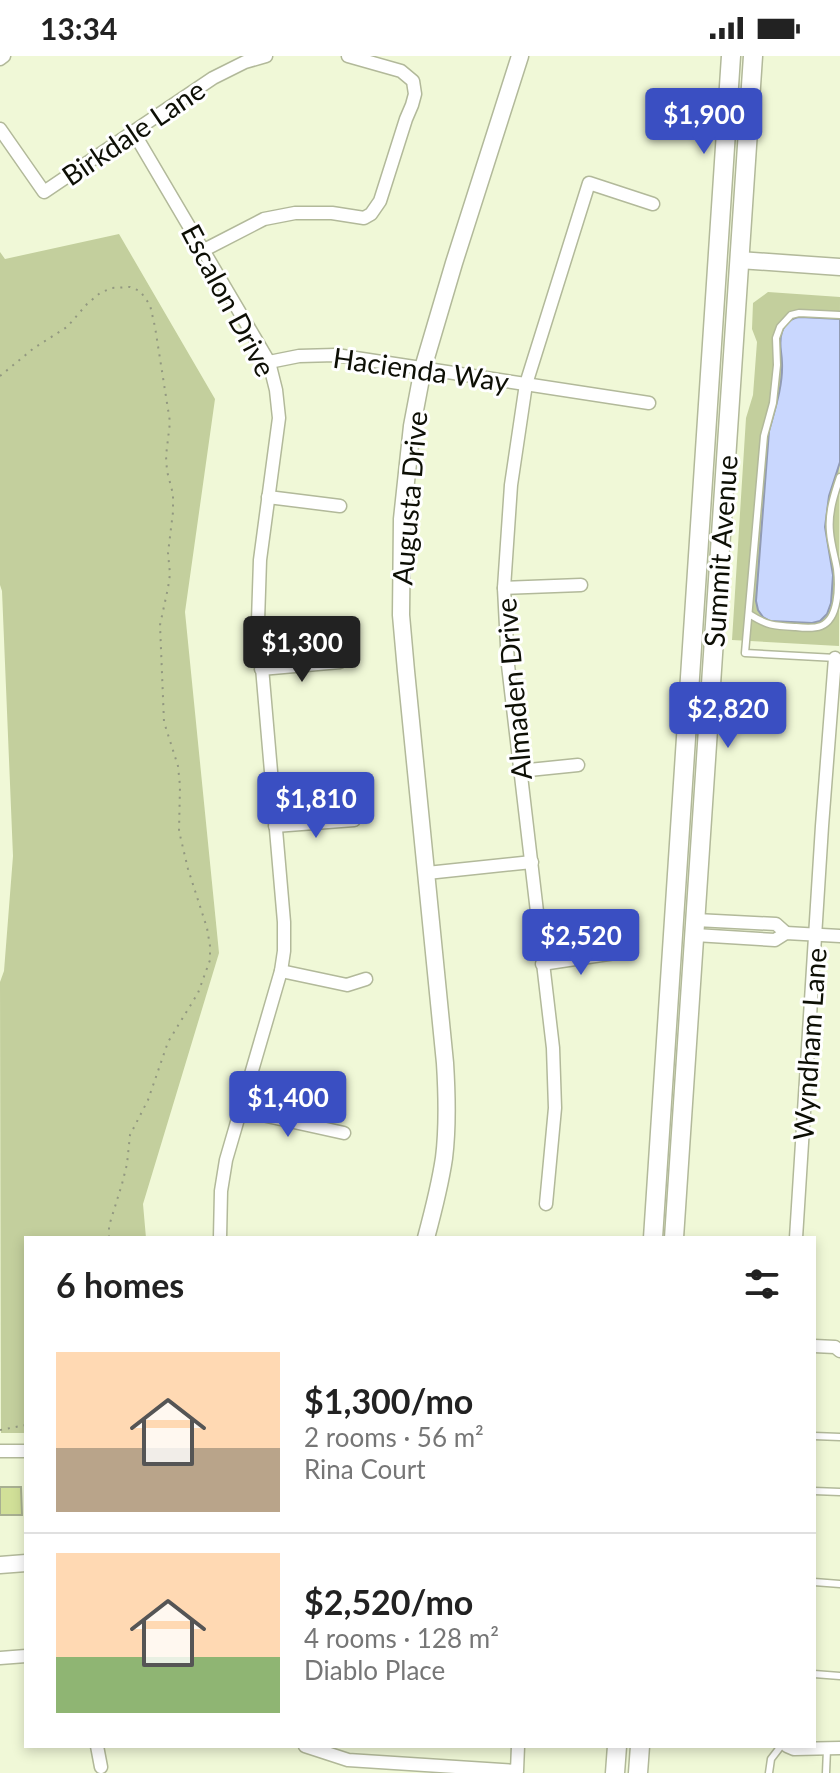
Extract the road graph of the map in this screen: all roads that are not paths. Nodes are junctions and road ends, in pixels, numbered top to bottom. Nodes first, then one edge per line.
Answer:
1 (266, 56) edge
2 (348, 56) edge
3 (520, 56) edge
4 (731, 56) edge
5 (753, 56) edge
6 (0, 129) edge
7 (134, 133) junction
8 (653, 204) dead end
9 (204, 250) junction
10 (718, 259) junction
11 (739, 260) junction
12 (840, 267) edge
13 (840, 315) edge
14 (269, 362) junction
15 (423, 368) junction
16 (526, 384) junction
17 (649, 403) dead end
18 (840, 477) edge
19 (268, 497) junction
20 (340, 506) dead end
21 (581, 585) dead end
22 (504, 588) junction
23 (749, 614) junction
24 (838, 658) edge
25 (340, 662) dead end
26 (261, 669) junction
27 (578, 765) dead end
28 (519, 771) junction
29 (354, 820) dead end
30 (275, 826) junction
31 (532, 862) junction
32 (427, 873) junction
33 (695, 928) junction
34 (816, 935) junction
35 (840, 936) edge
36 (615, 953) dead end
37 (542, 964) junction
38 (281, 971) junction
39 (366, 979) dead end
40 (240, 1110) junction
41 (344, 1133) dead end
42 (546, 1204) dead end
43 (220, 1236) edge
44 (427, 1236) edge
45 (653, 1236) edge
46 (674, 1236) edge
47 (796, 1236) edge
48 (816, 1346) edge
49 (838, 1347) edge
50 (816, 1436) edge
51 (840, 1437) edge
52 (0, 1451) edge
53 (24, 1451) edge
54 (816, 1491) edge
55 (840, 1492) edge
56 (24, 1563) edge
57 (0, 1565) edge
58 (816, 1582) edge
59 (840, 1584) edge
60 (24, 1656) edge
61 (0, 1658) edge
62 (816, 1674) edge
63 (840, 1676) edge
64 (97, 1748) edge
65 (311, 1748) edge
66 (518, 1748) edge
67 (617, 1748) edge
68 (640, 1748) edge
69 (779, 1748) edge
70 (792, 1748) edge
71 (834, 1748) edge
72 (101, 1767) dead end
73 (615, 1773) edge
74 (638, 1773) edge
75 (769, 1773) edge
76 (826, 1773) edge

1 - 7 street, Birkdale Lane
2 - 9 street
3 - 15 street, Augusta Drive
4 - 10 main road, Summit Avenue
5 - 11 main road, Summit Avenue
6 - 7 street, Birkdale Lane
7 - 9 street, Escalon Drive
8 - 16 street, Almaden Drive
9 - 14 street, Escalon Drive
10 - 11 street
10 - 45 main road, Summit Avenue
11 - 12 street
11 - 33 main road, Summit Avenue
13 - 23 lane
14 - 15 street, Hacienda Way
14 - 19 street, Escalon Drive
15 - 16 street, Hacienda Way
15 - 32 street, Augusta Drive
16 - 17 street, Hacienda Way
16 - 22 street, Almaden Drive
18 - 23 lane
19 - 20 street
19 - 26 street, Escalon Drive
21 - 22 street
22 - 28 street, Almaden Drive
23 - 24 lane
24 - 34 street, Wyndham Lane
25 - 26 street
26 - 30 street, Escalon Drive
27 - 28 street
28 - 31 street, Almaden Drive
29 - 30 street
30 - 38 street, Escalon Drive
31 - 32 street
31 - 37 street, Almaden Drive
32 - 44 street, Augusta Drive
33 - 34 street
33 - 46 main road, Summit Avenue
34 - 35 street
34 - 47 street, Wyndham Lane
36 - 37 street
37 - 42 street, Almaden Drive
38 - 39 street
38 - 40 street, Escalon Drive
40 - 41 street
40 - 43 street, Escalon Drive
48 - 49 street
50 - 51 lane
52 - 53 street
54 - 55 lane
56 - 57 street
58 - 59 lane
60 - 61 street
62 - 63 lane
64 - 72 street
65 - 66 street
67 - 73 main road
68 - 74 main road
69 - 75 lane
70 - 71 street
71 - 76 lane

